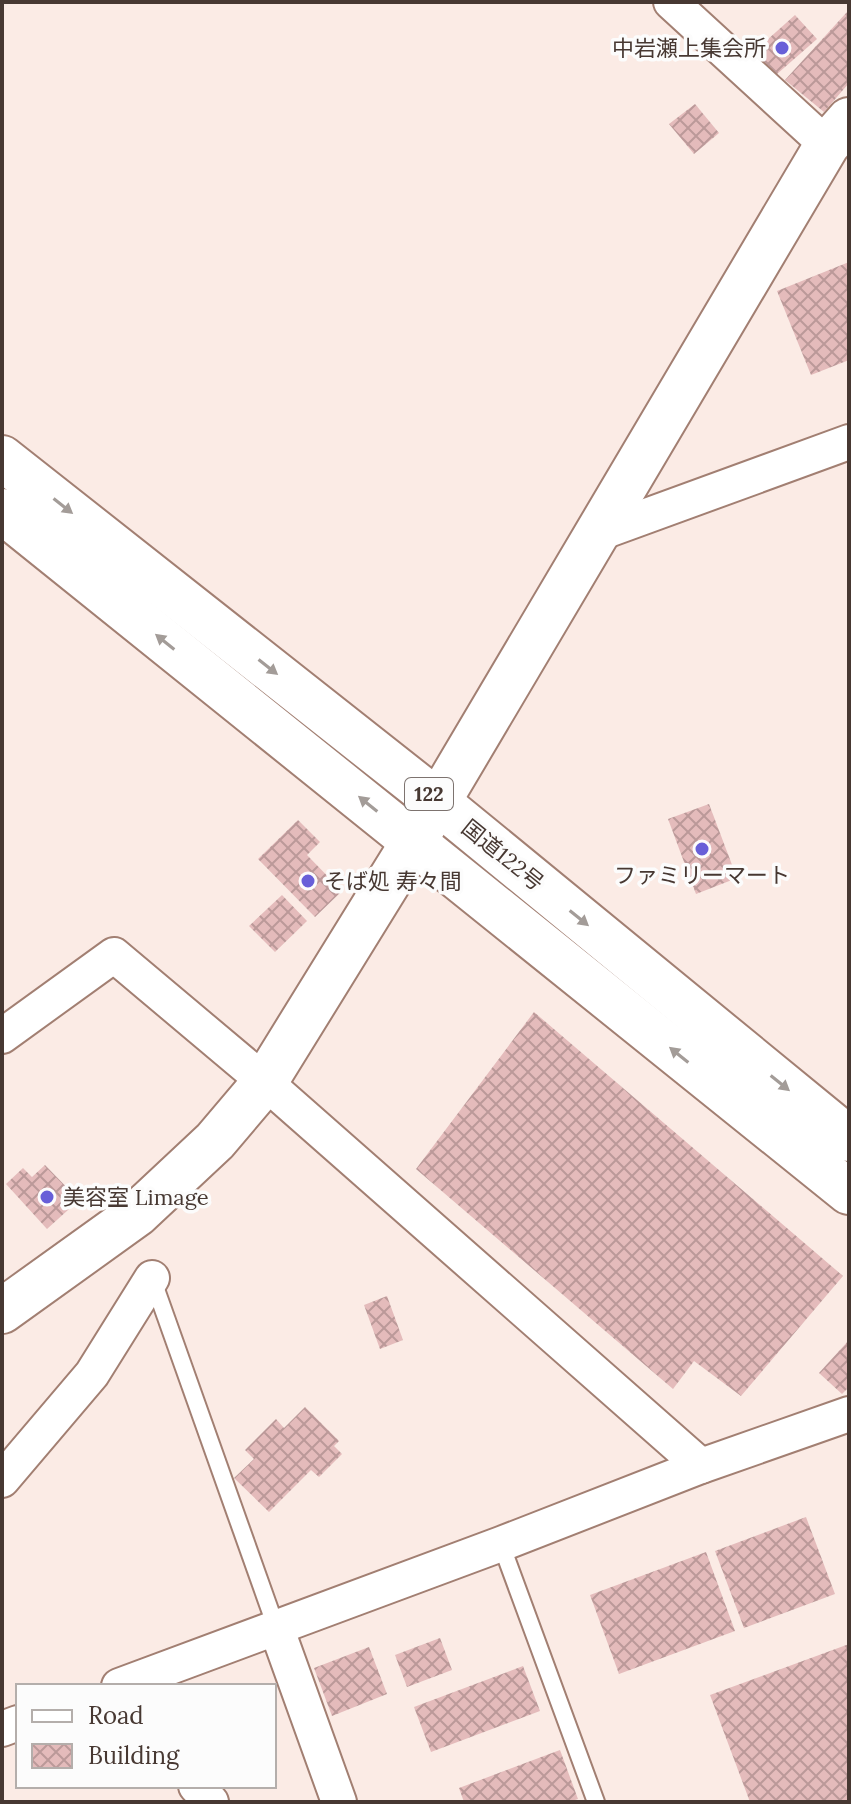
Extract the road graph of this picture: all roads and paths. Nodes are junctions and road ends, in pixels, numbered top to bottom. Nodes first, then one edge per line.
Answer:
1 (671, 2) edge
2 (838, 133) edge
3 (849, 442) edge
4 (2, 458) edge
5 (2, 511) edge
6 (597, 534) junction
7 (438, 802) junction
8 (413, 841) junction
9 (2, 1036) edge
10 (265, 1082) junction
11 (849, 1139) edge
12 (849, 1192) edge
13 (152, 1278) joint
14 (2, 1311) edge
15 (849, 1414) edge
16 (701, 1466) junction
17 (2, 1480) edge
18 (501, 1544) junction
19 (276, 1627) junction
20 (124, 1684) edge
21 (339, 1802) edge
22 (596, 1802) edge

1 - 2 street
2 - 6 main road
3 - 6 street
4 -> 7 main road, 国道122号 / 122
8 -> 5 main road, 国道122号 / 122
6 - 7 main road
7 - 8 main road
7 -> 11 main road, 国道122号 / 122
8 - 10 main road
12 -> 8 main road, 国道122号 / 122
9 - 10 street
10 - 14 main road
10 - 16 street
13 - 17 street
13 - 19 lane
15 - 16 street
16 - 18 street
18 - 19 street
18 - 22 lane
19 - 20 street
19 - 21 street

